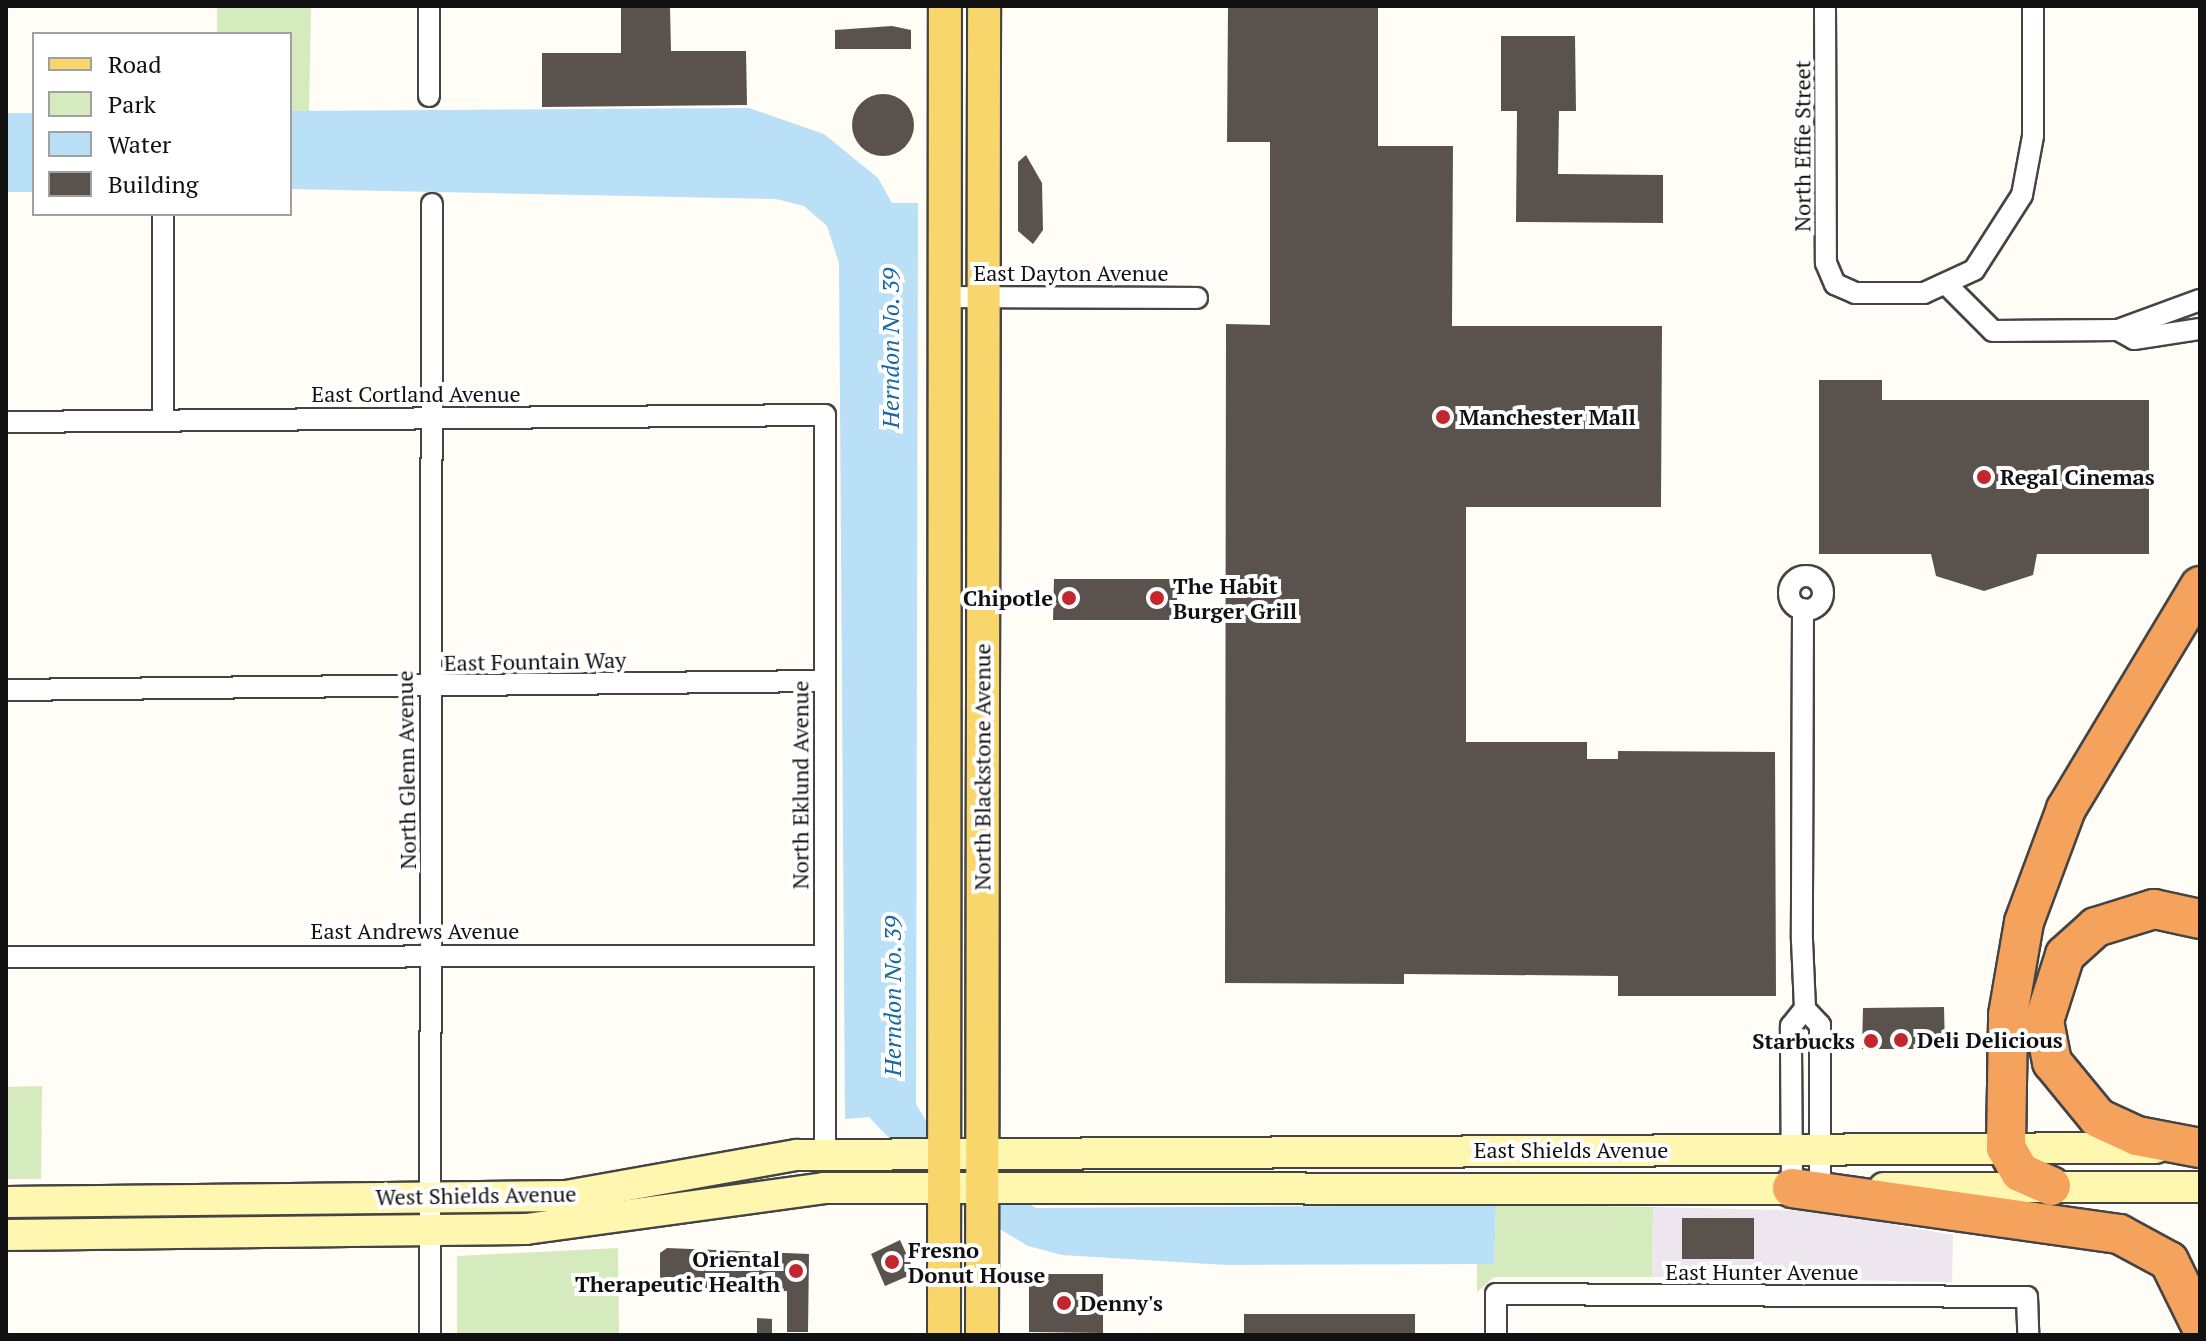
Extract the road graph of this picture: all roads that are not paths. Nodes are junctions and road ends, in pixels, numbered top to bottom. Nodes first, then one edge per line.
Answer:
1 (429, 6) edge
2 (945, 6) edge
3 (974, 6) edge
4 (984, 6) edge
5 (1825, 6) edge
6 (2033, 6) edge
7 (984, 65) junction
8 (429, 96) dead end
9 (432, 204) dead end
10 (163, 216) edge
11 (1949, 287) junction
12 (983, 296) junction
13 (945, 297) junction
14 (1197, 298) dead end
15 (2200, 300) edge
16 (2200, 329) edge
17 (2118, 330) junction
18 (825, 415) joint
19 (431, 418) junction
20 (163, 420) junction
21 (6, 422) edge
22 (2200, 586) edge
23 (1803, 609) dead end
24 (825, 681) junction
25 (428, 686) junction
26 (6, 690) edge
27 (2200, 919) edge
28 (432, 954) junction
29 (824, 956) junction
30 (6, 957) edge
31 (1805, 1009) junction
32 (2006, 1148) junction
33 (2200, 1148) edge
34 (1805, 1151) junction
35 (825, 1155) junction
36 (982, 1170) junction
37 (942, 1171) junction
38 (2051, 1186) junction
39 (2200, 1187) edge
40 (1806, 1188) junction
41 (429, 1198) junction
42 (6, 1202) edge
43 (429, 1230) junction
44 (6, 1235) edge
45 (2200, 1324) edge
46 (430, 1335) edge
47 (944, 1335) edge
48 (982, 1335) edge
49 (1496, 1335) edge
50 (2028, 1335) edge

1 - 8 street
2 - 13 main road, North Blackstone Avenue
3 - 7 main road
4 - 7 main road, North Blackstone Avenue
5 - 11 street, North Effie Street
6 - 11 street
7 - 12 main road, North Blackstone Avenue
9 - 19 street, North Glenn Avenue
10 - 20 street
11 - 17 street
12 - 13 street, East Dayton Avenue
12 - 14 street, East Dayton Avenue
12 - 36 main road, North Blackstone Avenue
13 - 37 main road, North Blackstone Avenue
15 - 17 street
16 - 17 street
18 - 19 street, East Cortland Avenue
18 - 24 street, North Eklund Avenue
19 - 20 street, East Cortland Avenue
19 - 25 street, North Glenn Avenue
20 - 21 street, East Cortland Avenue
22 - 32 highway
23 - 31 street
24 - 25 street, East Fountain Way
24 - 29 street, North Eklund Avenue
25 - 26 street, East Fountain Way
25 - 28 street, North Glenn Avenue
27 - 33 highway
28 - 29 street, East Andrews Avenue
28 - 30 street, East Andrews Avenue
28 - 41 street, North Glenn Avenue
29 - 35 street, North Eklund Avenue
31 - 34 street
31 - 34 street
32 - 33 main road, East Shields Avenue
32 - 34 main road, East Shields Avenue
32 - 38 highway
34 - 36 main road, East Shields Avenue
34 - 40 street
34 - 40 street
35 - 37 main road, West Shields Avenue
35 - 41 main road, West Shields Avenue
36 - 37 main road, East Shields Avenue
36 - 40 main road, East Shields Avenue
36 - 48 main road, North Blackstone Avenue
37 - 43 main road, West Shields Avenue
37 - 47 main road, North Blackstone Avenue
38 - 39 main road, East Shields Avenue
38 - 40 main road, East Shields Avenue
40 - 45 highway
41 - 42 main road, West Shields Avenue
41 - 43 street, North Glenn Avenue
43 - 44 main road, West Shields Avenue
43 - 46 street, North Glenn Avenue
49 - 50 street, East Hunter Avenue

